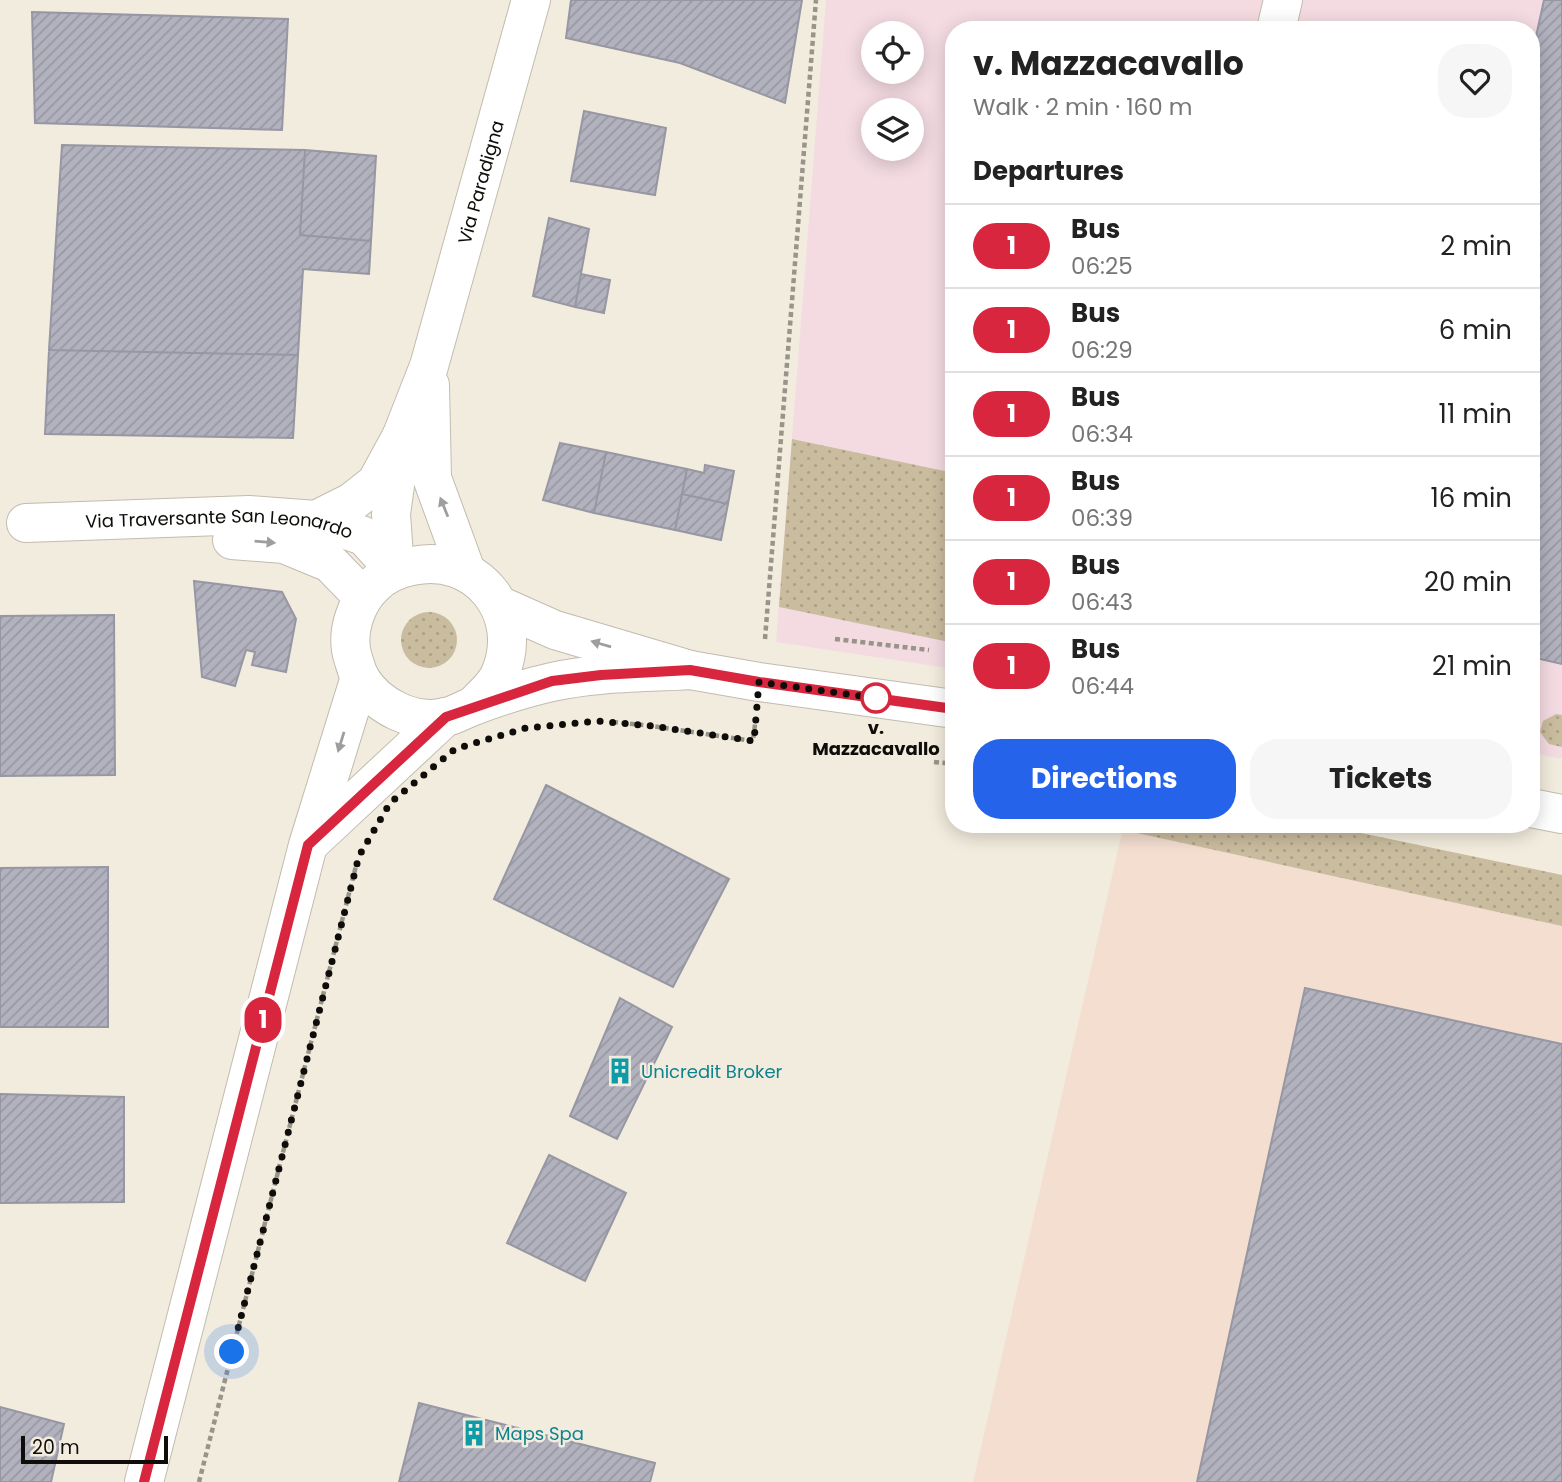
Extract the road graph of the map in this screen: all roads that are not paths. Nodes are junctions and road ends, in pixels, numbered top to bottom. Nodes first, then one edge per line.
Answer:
1 (531, 0) edge
2 (1283, 0) edge
3 (1278, 21) edge
4 (429, 366) junction
5 (402, 435) junction
6 (316, 520) junction
7 (13, 523) edge
8 (396, 570) junction
9 (466, 571) junction
10 (363, 597) junction
11 (501, 606) junction
12 (690, 670) junction
13 (359, 677) junction
14 (945, 708) edge
15 (459, 712) junction
16 (1540, 810) edge
17 (1562, 814) edge
18 (308, 845) junction
19 (144, 1482) edge

1 - 4 street, Via Paradigna
2 - 3 street
4 - 5 street, Via Paradigna
9 -> 4 street, Via Paradigna
5 - 6 street, Via Paradigna
5 - 8 street, Via Paradigna
6 - 7 street, Via Traversante San Leonardo
6 - 8 street, Via Traversante San Leonardo
7 -> 10 street, Via Traversante San Leonardo
8 - 9 street, Via Paradigna
8 - 10 street, Via Paradigna
9 - 11 street, Via Paradigna
10 - 13 street
12 -> 11 street
11 - 15 street
12 - 14 street
12 - 15 street
13 - 15 street
13 -> 18 street
15 - 18 street
16 - 17 street
18 - 19 street

